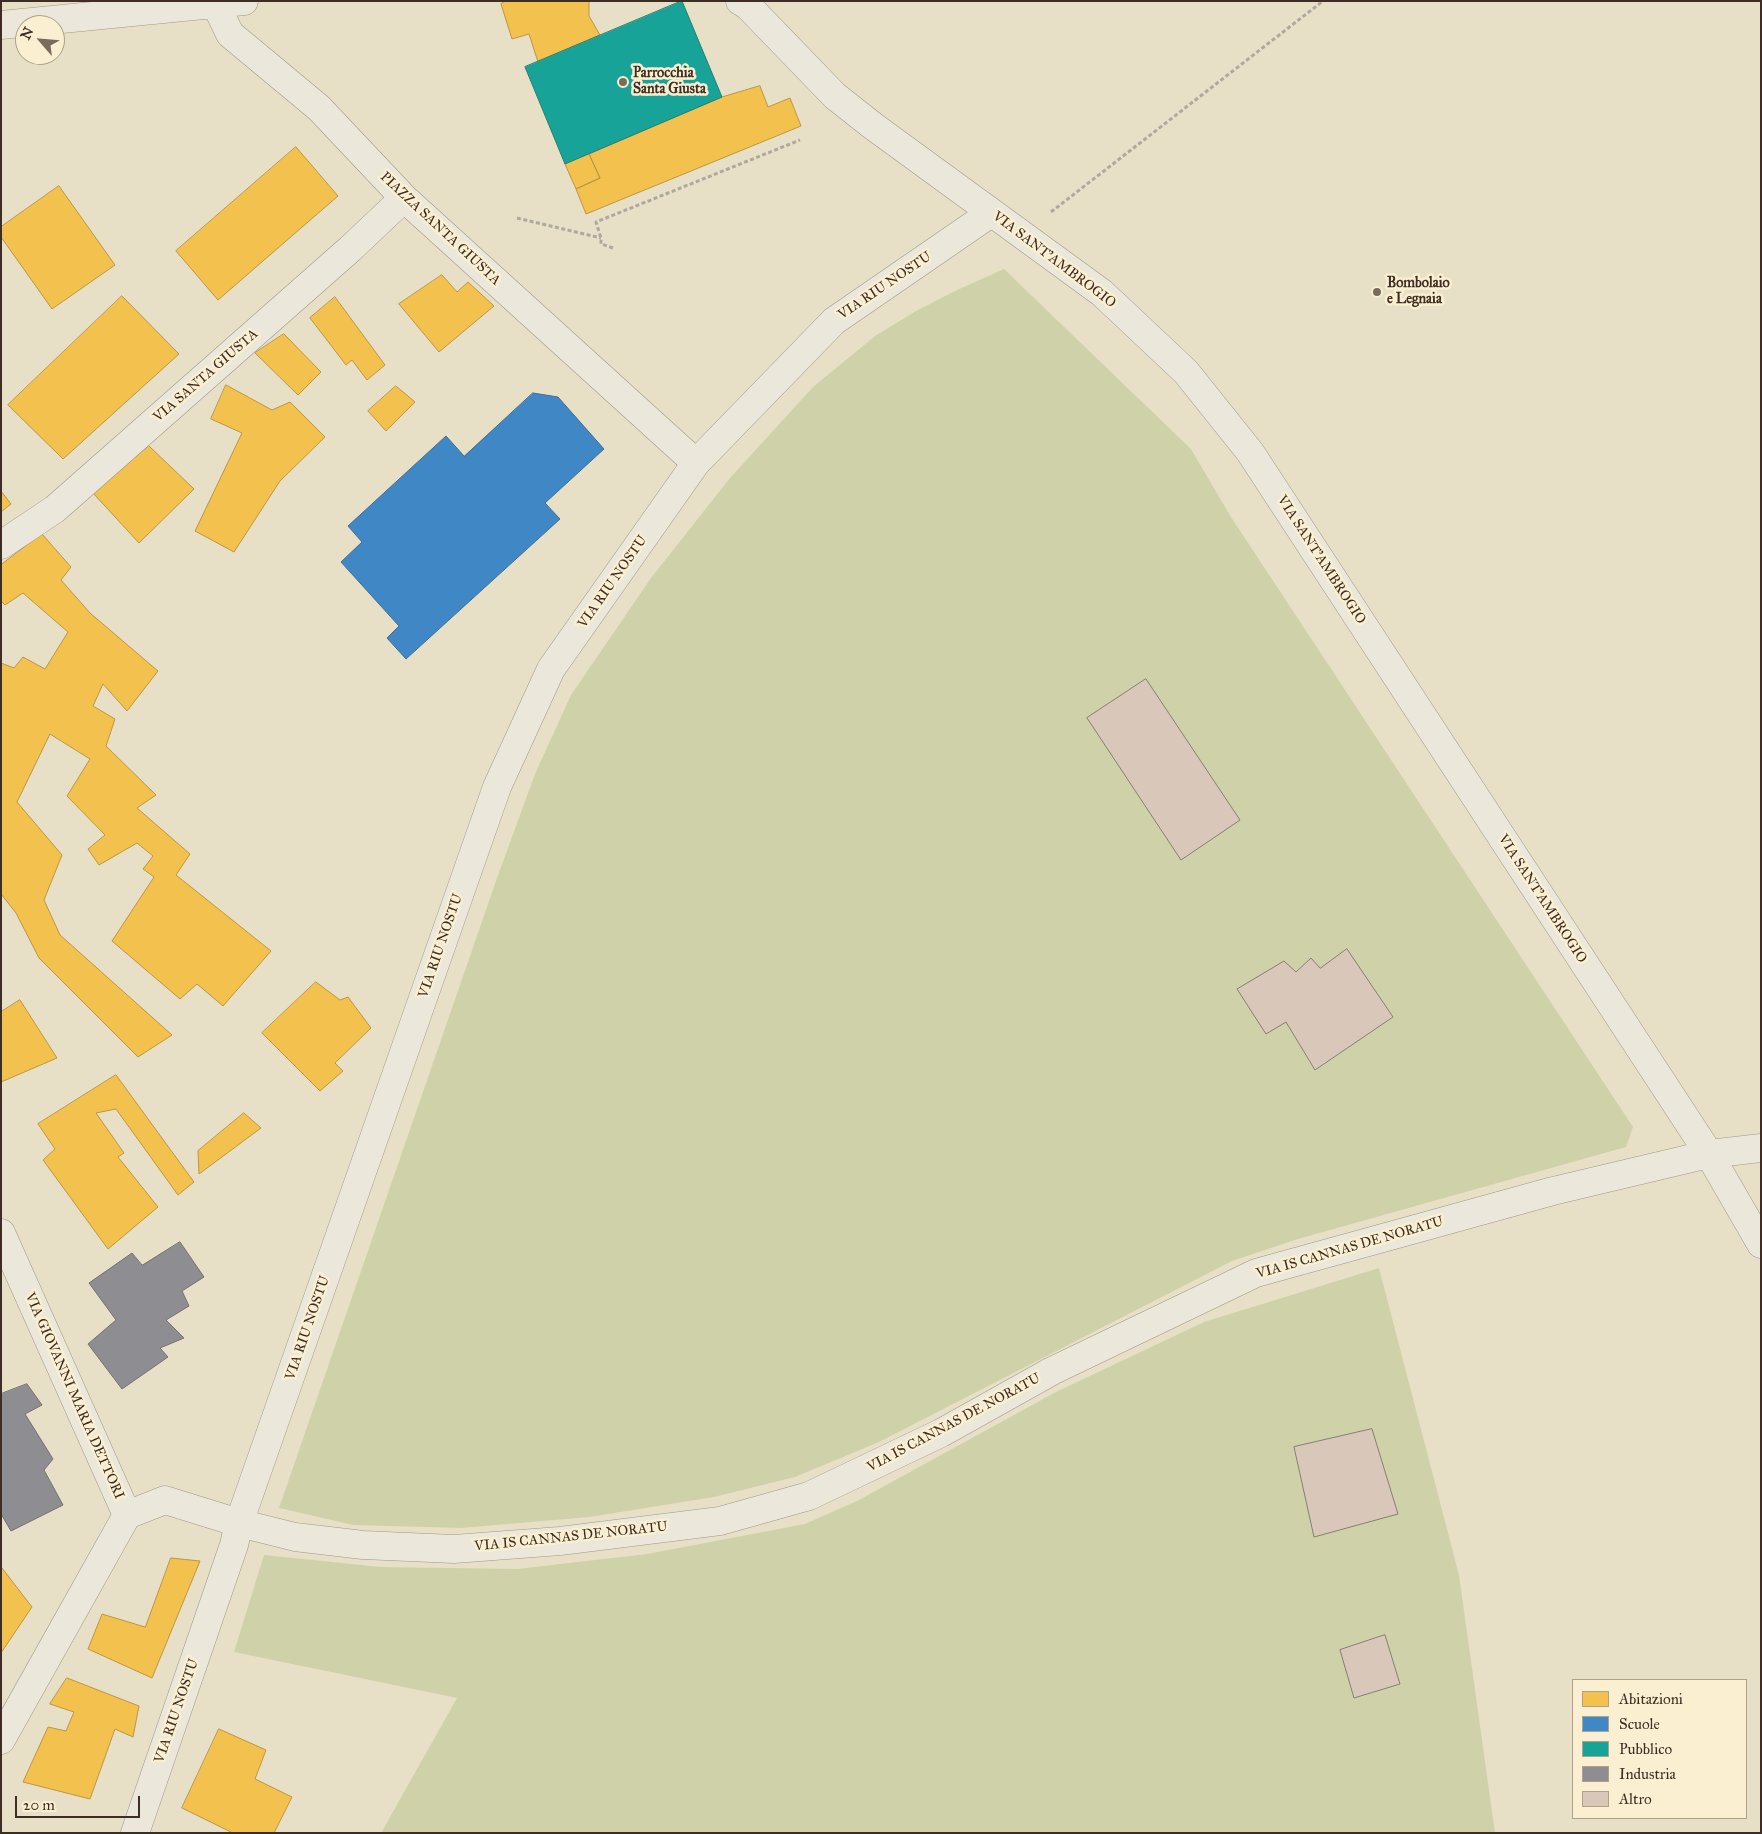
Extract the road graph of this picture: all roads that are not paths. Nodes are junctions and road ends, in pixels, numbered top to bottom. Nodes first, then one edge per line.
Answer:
1 (244, 1) edge
2 (740, 1) edge
3 (216, 5) junction
4 (1, 25) edge
5 (404, 198) junction
6 (991, 213) junction
7 (696, 463) junction
8 (1, 545) edge
9 (1761, 1148) edge
10 (1709, 1154) junction
11 (1, 1234) edge
12 (1761, 1244) edge
13 (127, 1515) junction
14 (240, 1523) junction
15 (1, 1740) edge
16 (135, 1833) edge

1 - 3 street
2 - 6 street, VIA SANT'AMBROGIO
3 - 4 street
3 - 5 street, PIAZZA SANTA GIUSTA
5 - 7 street, PIAZZA SANTA GIUSTA
5 - 8 street, VIA SANTA GIUSTA
6 - 7 street, VIA RIU NOSTU
6 - 10 street, VIA SANT'AMBROGIO
7 - 14 street, VIA RIU NOSTU
9 - 10 street, VIA IS CANNAS DE NORATU
10 - 12 street, VIA SANT'AMBROGIO
10 - 14 street, VIA IS CANNAS DE NORATU
11 - 13 street, VIA GIOVANNI MARIA DETTORI
13 - 14 street, VIA IS CANNAS DE NORATU
13 - 15 street, VIA GIOVANNI MARIA DETTORI
14 - 16 street, VIA RIU NOSTU

